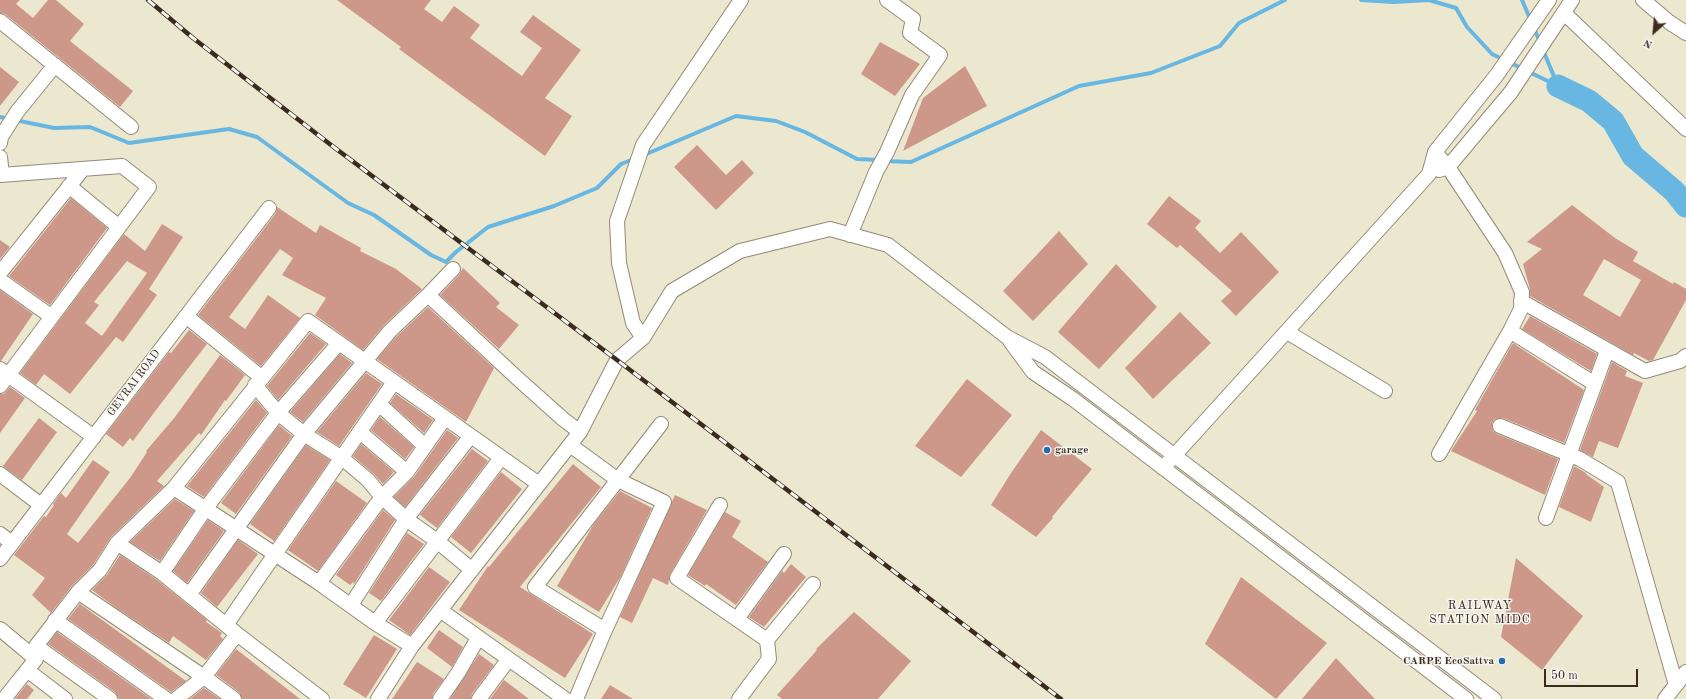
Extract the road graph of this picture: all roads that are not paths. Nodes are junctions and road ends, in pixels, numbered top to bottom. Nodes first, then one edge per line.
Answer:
1 (741, 0) edge
2 (887, 0) edge
3 (1549, 0) edge
4 (1572, 0) edge
5 (1643, 0) edge
6 (1564, 13) junction
7 (0, 21) edge
8 (1686, 33) edge
9 (55, 65) junction
10 (131, 127) dead end
11 (1686, 129) edge
12 (0, 143) edge
13 (1436, 152) junction
14 (0, 157) edge
15 (1448, 167) junction
16 (82, 169) junction
17 (1429, 174) junction
18 (1, 175) edge
19 (69, 186) junction
20 (269, 208) dead end
21 (119, 226) junction
22 (850, 235) junction
23 (453, 269) dead end
24 (0, 273) edge
25 (0, 280) edge
26 (428, 295) junction
27 (1521, 301) junction
28 (186, 316) junction
29 (52, 317) junction
30 (1510, 331) junction
31 (1287, 332) junction
32 (1007, 337) junction
33 (643, 338) junction
34 (339, 344) junction
35 (1607, 351) junction
36 (1686, 356) edge
37 (364, 361) junction
38 (3, 377) edge
39 (258, 381) junction
40 (394, 382) junction
41 (1595, 384) junction
42 (1385, 391) dead end
43 (379, 404) junction
44 (278, 413) junction
45 (445, 418) junction
46 (661, 424) dead end
47 (1500, 426) dead end
48 (360, 432) junction
49 (580, 432) junction
50 (304, 434) junction
51 (94, 437) junction
52 (470, 437) junction
53 (570, 445) junction
54 (425, 446) junction
55 (1438, 454) dead end
56 (1174, 455) junction
57 (1569, 455) junction
58 (342, 458) junction
59 (501, 458) junction
60 (1163, 468) junction
61 (407, 472) junction
62 (0, 474) edge
63 (618, 480) junction
64 (540, 484) junction
65 (174, 488) junction
66 (382, 497) junction
67 (41, 505) junction
68 (720, 505) dead end
69 (206, 508) junction
70 (1546, 518) dead end
71 (406, 519) junction
72 (236, 529) junction
73 (0, 534) edge
74 (438, 540) junction
75 (12, 543) junction
76 (117, 543) junction
77 (784, 554) dead end
78 (275, 555) junction
79 (0, 559) edge
80 (472, 570) junction
81 (162, 573) junction
82 (320, 583) junction
83 (813, 584) dead end
84 (78, 592) junction
85 (189, 595) junction
86 (351, 605) junction
87 (440, 610) junction
88 (736, 619) junction
89 (55, 620) junction
90 (375, 623) junction
91 (0, 629) edge
92 (232, 630) junction
93 (605, 630) junction
94 (478, 638) junction
95 (766, 640) junction
96 (412, 646) junction
97 (33, 658) junction
98 (508, 660) junction
99 (1686, 672) edge
100 (204, 677) junction
101 (1676, 685) junction
102 (545, 694) edge
103 (315, 697) edge
104 (4, 699) edge
105 (65, 699) edge
106 (110, 699) edge
107 (166, 699) edge
108 (176, 699) edge
109 (234, 699) edge
110 (378, 699) edge
111 (440, 699) edge
112 (479, 699) edge
113 (565, 699) edge
114 (576, 699) edge
115 (739, 699) edge
116 (1466, 699) edge
117 (1494, 699) edge
118 (1665, 699) edge

1 - 33 street
2 - 22 street
3 - 13 street
4 - 6 street
5 - 8 street
6 - 11 street
6 - 15 street
7 - 9 street
9 - 10 street
9 - 12 street
13 - 15 street
13 - 17 street
14 - 18 street
15 - 17 street
15 - 27 street
16 - 18 street
16 - 19 street
16 - 21 street
17 - 31 street
19 - 21 street
19 - 24 street
20 - 28 street, GEVRAI ROAD
21 - 29 street
22 - 32 street
22 - 33 street
23 - 26 street
25 - 29 street
26 - 37 street
26 - 49 street
27 - 30 street
27 - 35 street
28 - 39 street
28 - 51 street, GEVRAI ROAD
29 - 38 street
30 - 41 street
30 - 55 street
31 - 42 street
31 - 56 street
32 - 56 street
32 - 60 street
33 - 49 street
34 - 37 street
34 - 39 street
34 - 44 street
35 - 36 street
35 - 41 street
37 - 40 street
37 - 50 street
38 - 51 street
39 - 44 street
39 - 65 street
40 - 43 street
40 - 45 street
41 - 57 street
43 - 48 street
43 - 54 street
44 - 50 street
44 - 69 street
45 - 52 street
45 - 54 street
46 - 63 street
47 - 57 street
48 - 58 street
48 - 61 street
49 - 53 street
50 - 58 street
50 - 72 street
51 - 67 street, GEVRAI ROAD
52 - 59 street
52 - 71 street
53 - 63 street
53 - 64 street
54 - 61 street
56 - 60 street
56 - 117 street
57 - 70 street
57 - 101 street
58 - 66 street
58 - 78 street
59 - 64 street
59 - 74 street
60 - 116 street
61 - 66 street
62 - 67 street
63 - 93 street
63 - 93 street
64 - 80 street
65 - 69 street
65 - 76 street
66 - 71 street
66 - 82 street
67 - 75 street, GEVRAI ROAD
68 - 88 street
69 - 72 street
69 - 81 street
71 - 74 street
71 - 86 street
72 - 78 street
72 - 85 street
73 - 75 street
74 - 80 street
74 - 90 street
75 - 79 street, GEVRAI ROAD
76 - 81 street
76 - 84 street
77 - 88 street
78 - 82 street
78 - 92 street
80 - 87 street
81 - 85 street
82 - 86 street
83 - 95 street
84 - 89 street
84 - 100 street
85 - 92 street
86 - 90 street
87 - 94 street
87 - 96 street
88 - 95 street
89 - 97 street
89 - 107 street
90 - 96 street
91 - 97 street
92 - 100 street
92 - 103 street
93 - 114 street
94 - 98 street
94 - 111 street
95 - 115 street
96 - 110 street
97 - 104 street
97 - 105 street
97 - 106 street
98 - 102 street
98 - 112 street
99 - 101 street
100 - 108 street
100 - 109 street
101 - 118 street
102 - 113 street

